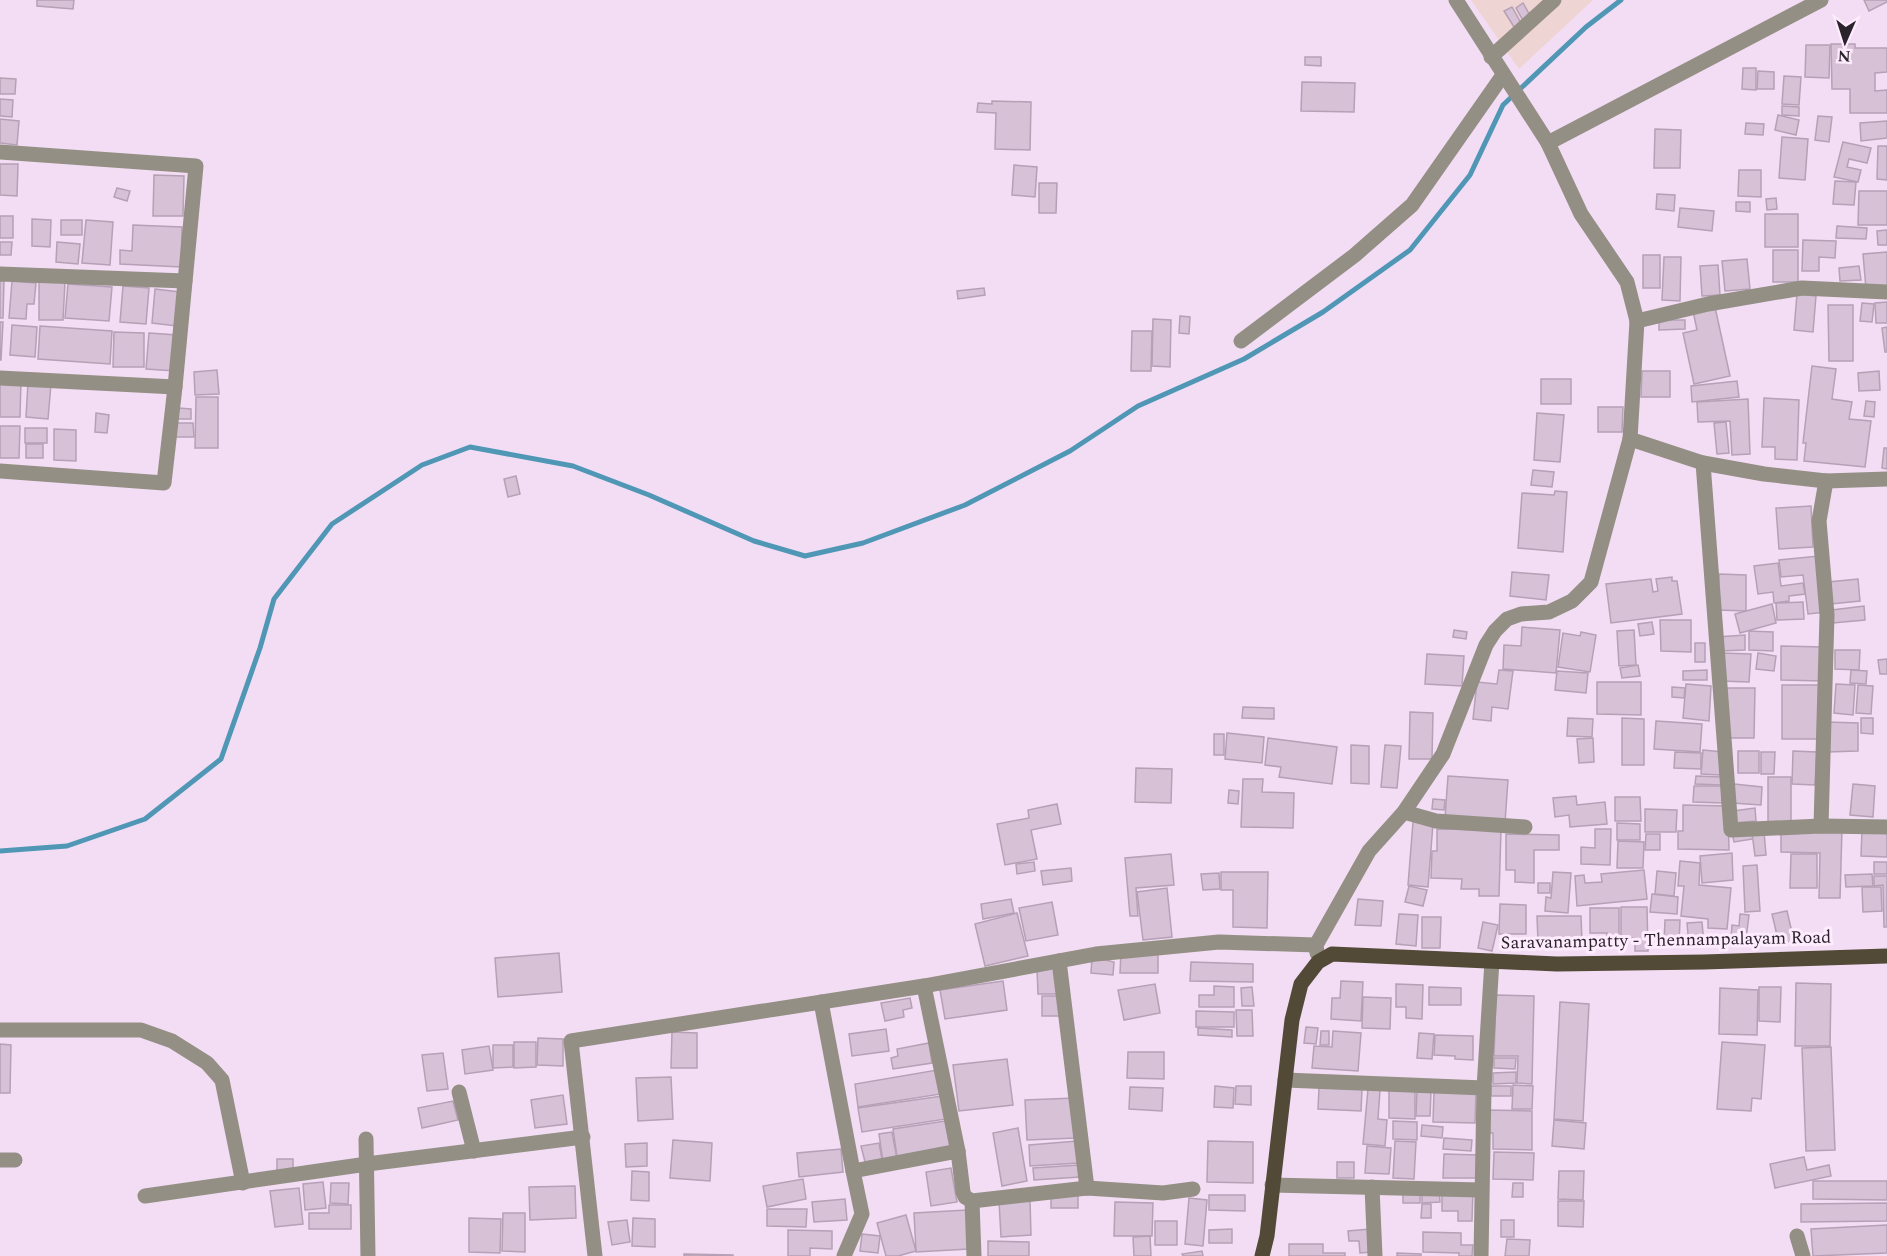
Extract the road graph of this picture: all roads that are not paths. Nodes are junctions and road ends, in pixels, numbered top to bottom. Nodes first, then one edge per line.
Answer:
1 (1456, 0) edge
2 (1554, 0) edge
3 (1821, 0) edge
4 (1491, 57) junction
5 (1504, 76) junction
6 (1548, 143) junction
7 (0, 152) edge
8 (0, 274) edge
9 (185, 281) junction
10 (1887, 292) edge
11 (1637, 321) junction
12 (1241, 341) dead end
13 (0, 378) edge
14 (175, 387) junction
15 (1630, 439) junction
16 (1703, 463) junction
17 (0, 471) edge
18 (1887, 479) edge
19 (1826, 481) junction
20 (1404, 812) junction
21 (1821, 825) junction
22 (1525, 827) dead end
23 (1887, 827) edge
24 (1316, 945) junction
25 (1887, 956) edge
26 (1059, 961) junction
27 (1492, 961) junction
28 (1318, 962) junction
29 (924, 986) junction
30 (821, 1002) junction
31 (0, 1030) edge
32 (1285, 1080) junction
33 (1484, 1088) junction
34 (459, 1092) dead end
35 (583, 1137) junction
36 (366, 1139) dead end
37 (474, 1151) junction
38 (958, 1151) junction
39 (367, 1164) junction
40 (853, 1171) junction
41 (243, 1183) junction
42 (1272, 1185) junction
43 (1372, 1187) junction
44 (1087, 1188) junction
45 (1193, 1189) dead end
46 (1481, 1190) junction
47 (145, 1196) dead end
48 (972, 1201) junction
49 (1797, 1236) dead end
50 (368, 1256) edge
51 (595, 1256) edge
52 (844, 1256) edge
53 (974, 1256) edge
54 (1262, 1256) edge
55 (1375, 1256) edge
56 (1480, 1256) edge
57 (1803, 1256) edge

1 - 4 street
2 - 4 street
3 - 6 street
4 - 5 street
5 - 6 street
5 - 12 street
6 - 11 street
7 - 9 street
8 - 9 street
9 - 14 street
10 - 11 street
11 - 15 street
13 - 14 street
14 - 17 street
15 - 16 street
15 - 20 street
16 - 19 street
16 - 21 street
18 - 19 street
19 - 21 street
20 - 22 street
20 - 24 street
21 - 23 street
24 - 26 street
24 - 28 street
25 - 27 main road, Saravanampatty - Thennampalayam Road
26 - 29 street
26 - 44 street
27 - 28 main road, Saravanampatty - Thennampalayam Road
27 - 33 street
28 - 32 main road
29 - 30 street
29 - 38 street
30 - 35 street
30 - 40 street
31 - 41 street
32 - 33 street
32 - 42 main road
33 - 46 street
34 - 37 street
35 - 37 street
35 - 51 street
36 - 39 street
37 - 39 street
38 - 40 street
38 - 48 street
39 - 41 street
39 - 50 street
40 - 52 street
41 - 47 street
42 - 43 street
42 - 54 main road
43 - 46 street
43 - 55 street
44 - 45 street
44 - 48 street
46 - 56 street
48 - 53 street
49 - 57 street

